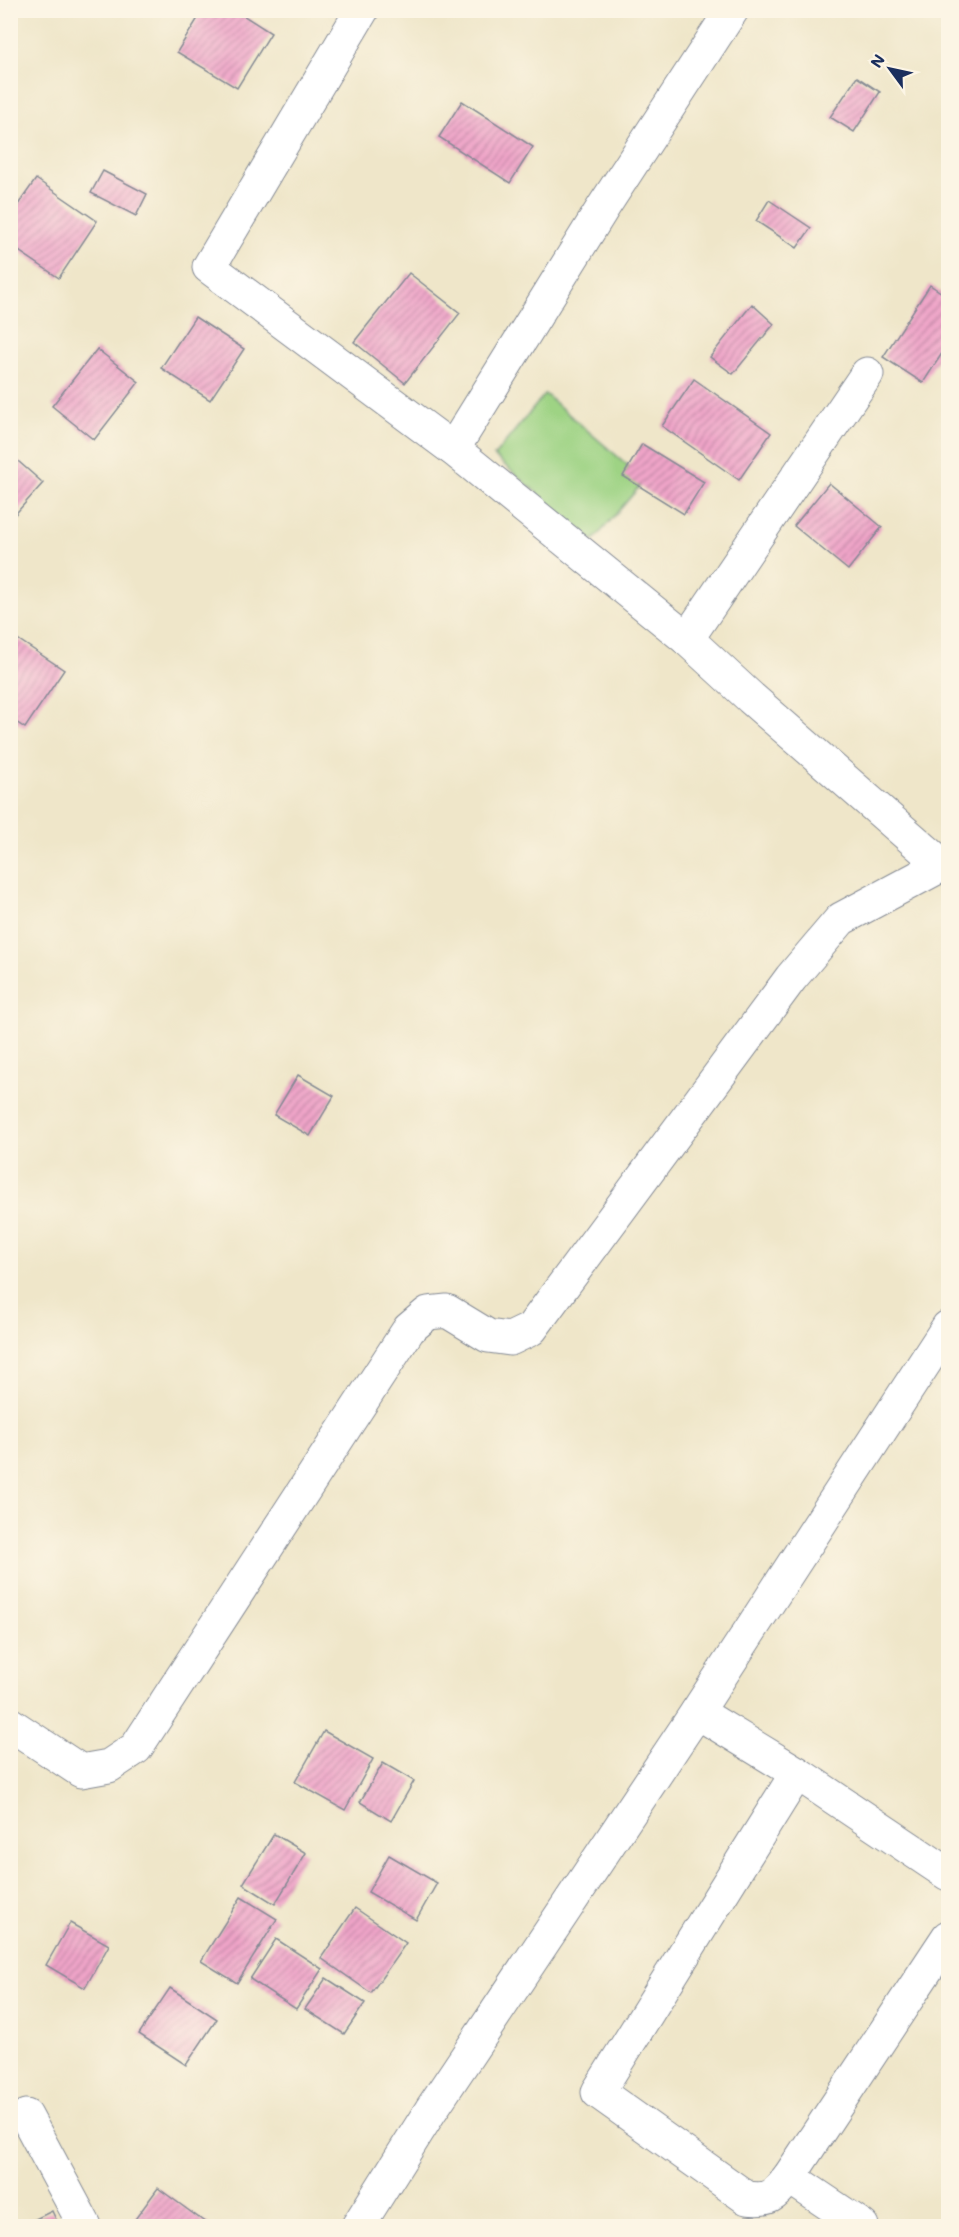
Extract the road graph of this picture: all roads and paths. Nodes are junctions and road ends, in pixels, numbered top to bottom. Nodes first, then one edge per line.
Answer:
1 (362, 10) edge
2 (732, 10) edge
3 (867, 374) dead end
4 (453, 449) junction
5 (687, 639) junction
6 (946, 865) edge
7 (948, 1327) edge
8 (697, 1712) junction
9 (10, 1724) edge
10 (797, 1773) junction
11 (948, 1874) edge
12 (948, 1937) edge
13 (26, 2116) dead end
14 (789, 2177) junction
15 (86, 2226) edge
16 (358, 2226) edge
17 (862, 2226) edge

1 - 4 street
2 - 4 street
3 - 5 street
4 - 5 street
5 - 6 street
6 - 9 street
7 - 8 street
8 - 10 street
8 - 16 street
10 - 11 street
10 - 14 street
12 - 14 street
13 - 15 street
14 - 17 street

